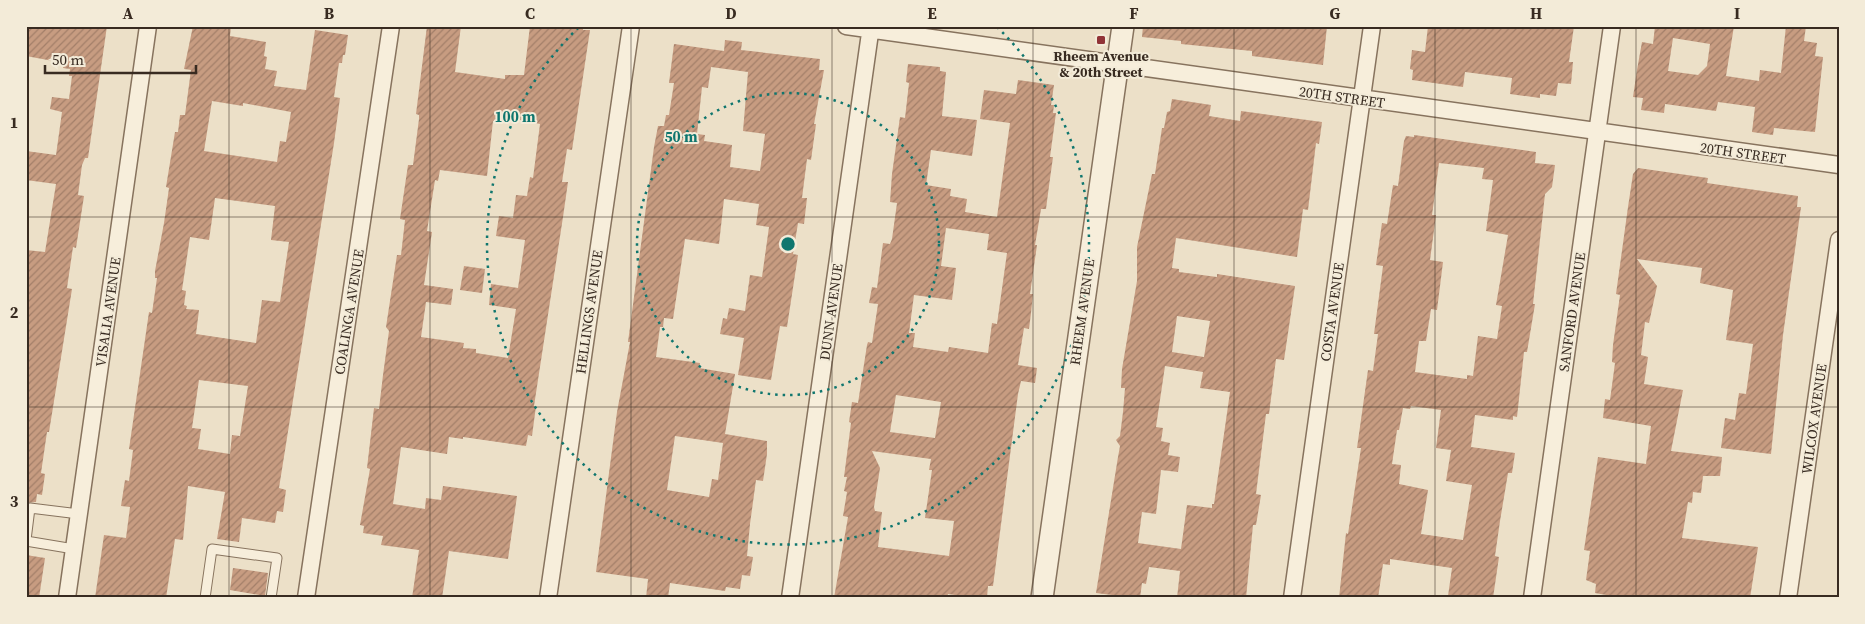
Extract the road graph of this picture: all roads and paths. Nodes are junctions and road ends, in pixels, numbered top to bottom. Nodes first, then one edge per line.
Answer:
1 (148, 26) edge
2 (391, 26) edge
3 (630, 26) edge
4 (846, 26) edge
5 (1122, 26) edge
6 (1372, 26) edge
7 (1612, 26) edge
8 (871, 28) edge
9 (1117, 65) junction
10 (1361, 99) junction
11 (1597, 133) junction
12 (1839, 165) edge
13 (1839, 240) edge
14 (79, 514) junction
15 (26, 541) edge
16 (74, 549) junction
17 (67, 598) edge
18 (205, 598) edge
19 (271, 598) edge
20 (306, 598) edge
21 (548, 598) edge
22 (790, 598) edge
23 (1042, 598) edge
24 (1292, 598) edge
25 (1532, 598) edge
26 (1788, 598) edge

1 - 14 street, VISALIA AVENUE
2 - 20 street, COALINGA AVENUE
3 - 21 street, HELLINGS AVENUE
4 - 8 street, 20TH STREET
5 - 9 street, RHEEM AVENUE
6 - 10 street, COSTA AVENUE
7 - 11 street, SANFORD AVENUE
8 - 9 street, 20TH STREET
8 - 22 street, DUNN AVENUE
9 - 10 street, 20TH STREET
9 - 23 street, RHEEM AVENUE
10 - 11 street, 20TH STREET
10 - 24 street, COSTA AVENUE
11 - 12 street, 20TH STREET
11 - 25 street, SANFORD AVENUE
13 - 26 street, WILCOX AVENUE
14 - 15 lane
14 - 16 street, VISALIA AVENUE
15 - 16 lane
16 - 17 street, VISALIA AVENUE
18 - 19 lane

